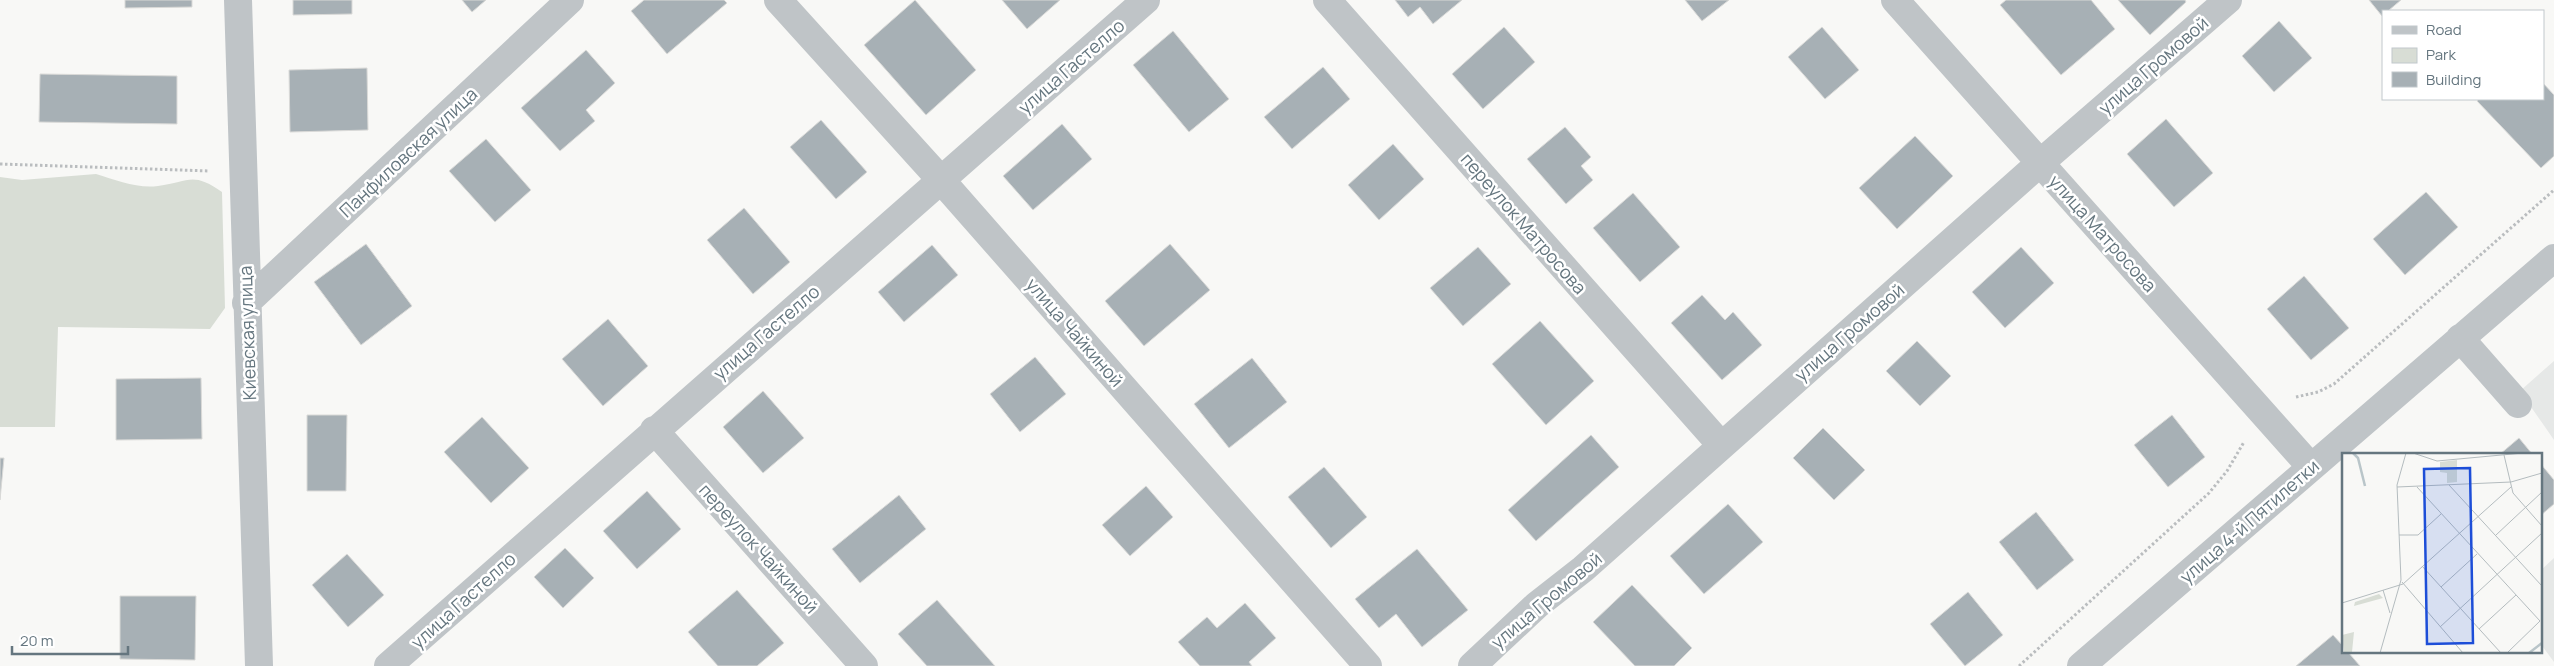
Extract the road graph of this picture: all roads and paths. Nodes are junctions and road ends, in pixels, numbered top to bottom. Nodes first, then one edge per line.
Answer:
1 (238, 0) edge
2 (570, 0) edge
3 (778, 0) edge
4 (1146, 0) edge
5 (1327, 0) edge
6 (1895, 0) edge
7 (2228, 0) edge
8 (2040, 163) junction
9 (0, 164) edge
10 (243, 172) junction
11 (941, 180) junction
12 (2554, 258) edge
13 (246, 303) junction
14 (2460, 338) junction
15 (2518, 404) dead end
16 (654, 430) junction
17 (1721, 445) junction
18 (2311, 467) junction
19 (259, 666) edge
20 (388, 666) edge
21 (864, 666) edge
22 (1368, 666) edge
23 (1472, 666) edge
24 (2081, 666) edge

1 - 10 street, Киевская улица
2 - 13 street, Панфиловская улица
3 - 11 street, улица Чайкиной
4 - 11 street, улица Гастелло
5 - 17 street, переулок Матросова
6 - 8 street, улица Матросова
7 - 8 street, улица Громовой
8 - 17 street, улица Громовой
8 - 18 street, улица Матросова
9 - 10 path
10 - 13 street, Киевская улица
11 - 16 street, улица Гастелло
11 - 22 street, улица Чайкиной
12 - 14 street, улица 4-й Пятилетки
13 - 19 street, Киевская улица
14 - 15 street
14 - 18 street, улица 4-й Пятилетки
16 - 20 street, улица Гастелло
16 - 21 street, переулок Чайкиной
17 - 23 street, улица Громовой
18 - 24 street, улица 4-й Пятилетки

